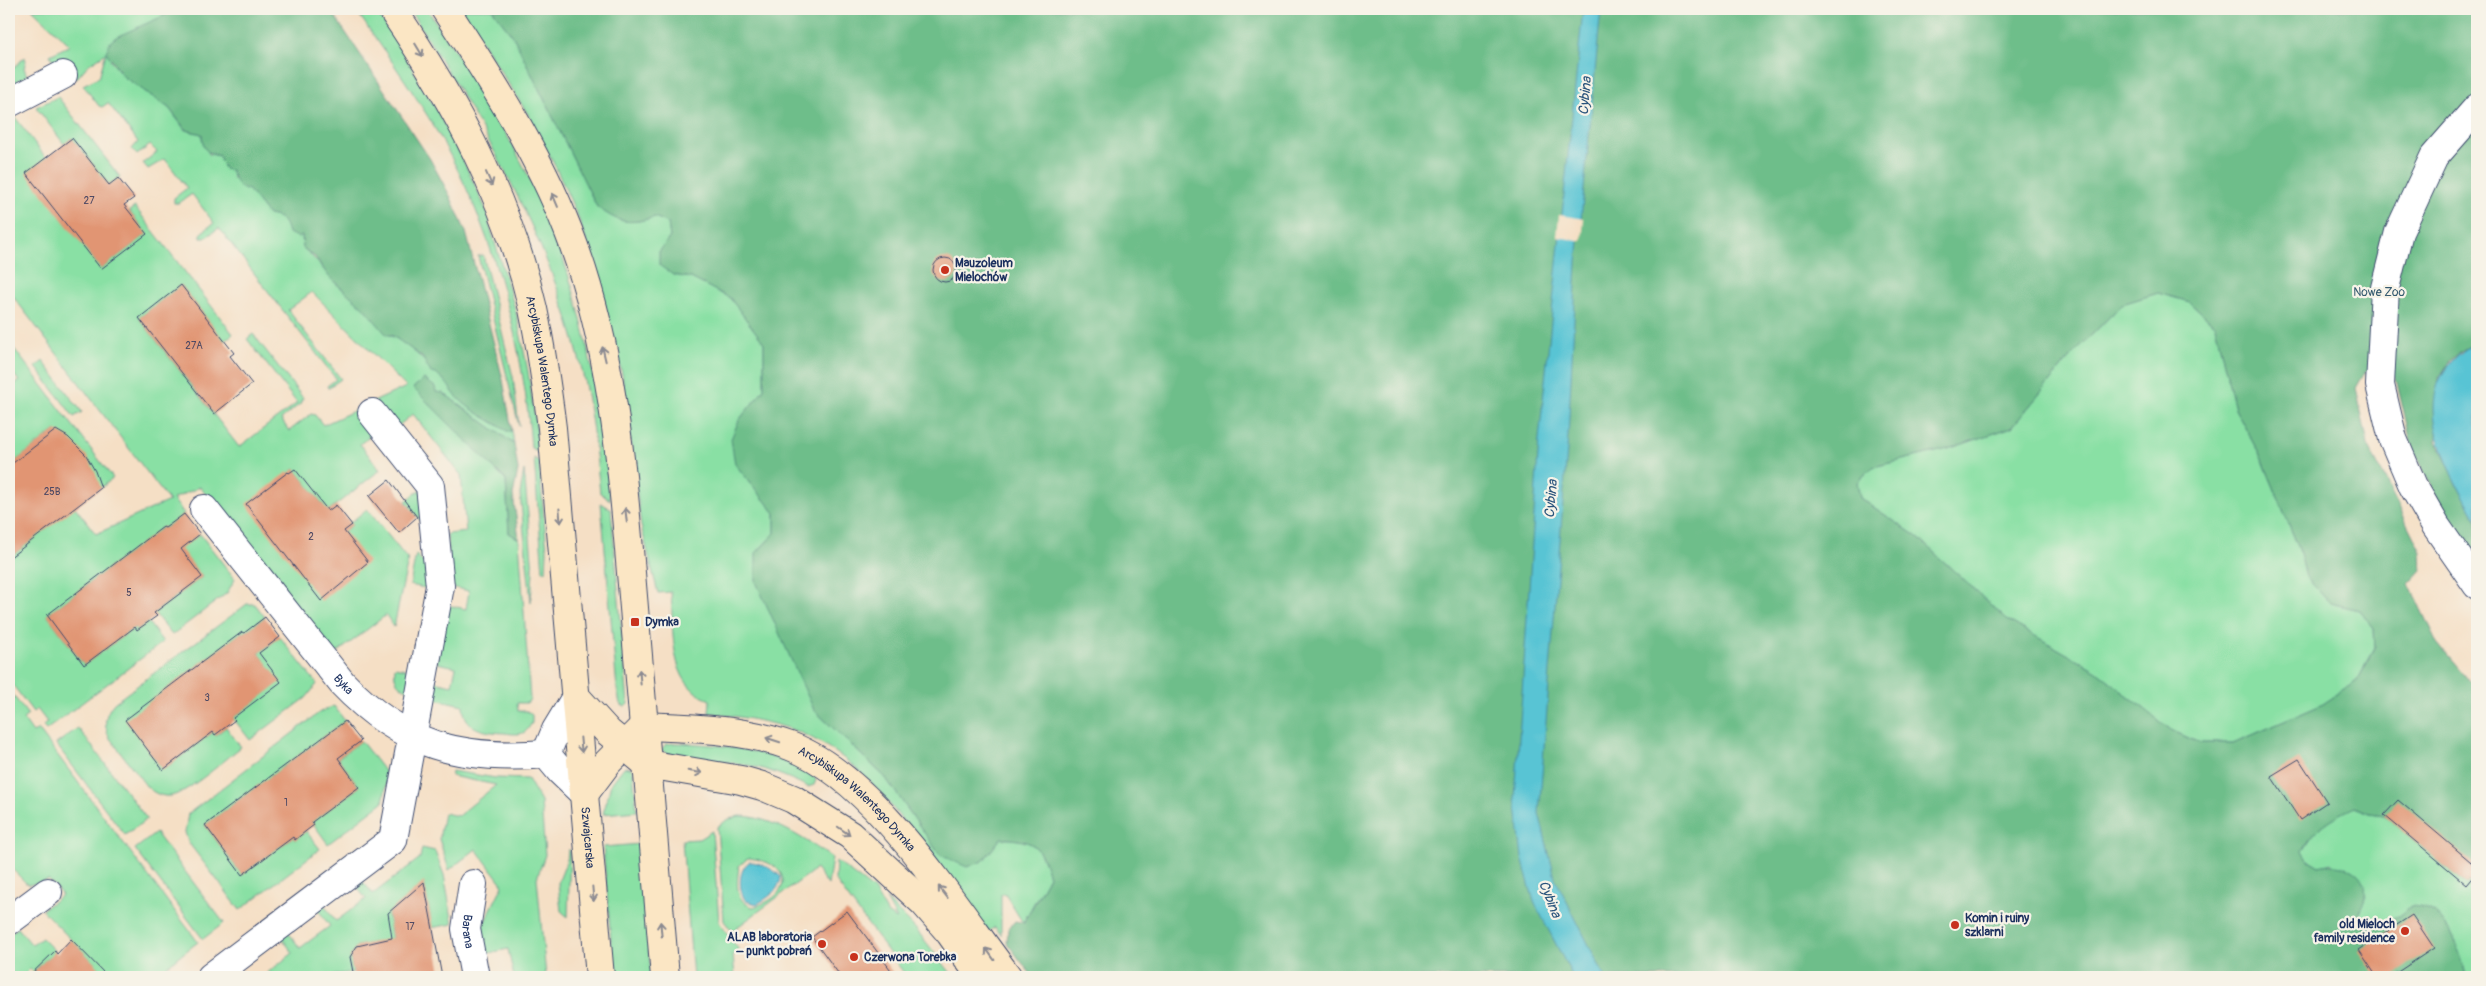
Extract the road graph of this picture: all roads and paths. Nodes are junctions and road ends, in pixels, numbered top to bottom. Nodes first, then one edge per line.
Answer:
1 (392, 9) edge
2 (445, 9) edge
3 (63, 74) dead end
4 (9, 104) edge
5 (2477, 108) edge
6 (372, 413) dead end
7 (204, 509) dead end
8 (2477, 585) edge
9 (576, 697) junction
10 (644, 726) junction
11 (413, 737) junction
12 (625, 745) junction
13 (546, 754) junction
14 (647, 764) junction
15 (584, 794) junction
16 (473, 884) dead end
17 (48, 892) dead end
18 (9, 921) edge
19 (211, 977) edge
20 (475, 977) edge
21 (600, 977) edge
22 (665, 977) edge
23 (981, 977) edge
24 (1008, 977) edge

1 -> 9 street, Arcybiskupa Walentego Dymka
10 -> 2 street
3 - 4 street
5 - 8 street
6 - 11 street
7 - 11 street, Byka
9 - 12 street
9 - 13 street
9 -> 15 street, Szwajcarska
10 - 12 street
10 - 14 street
24 -> 10 street, Arcybiskupa Walentego Dymka
11 - 13 street, Byka
11 - 19 street
12 - 14 street
12 - 15 street
13 - 15 street
22 -> 14 street
14 -> 23 street
15 -> 21 street, Szwajcarska
16 - 20 street, Barana
17 - 18 street

